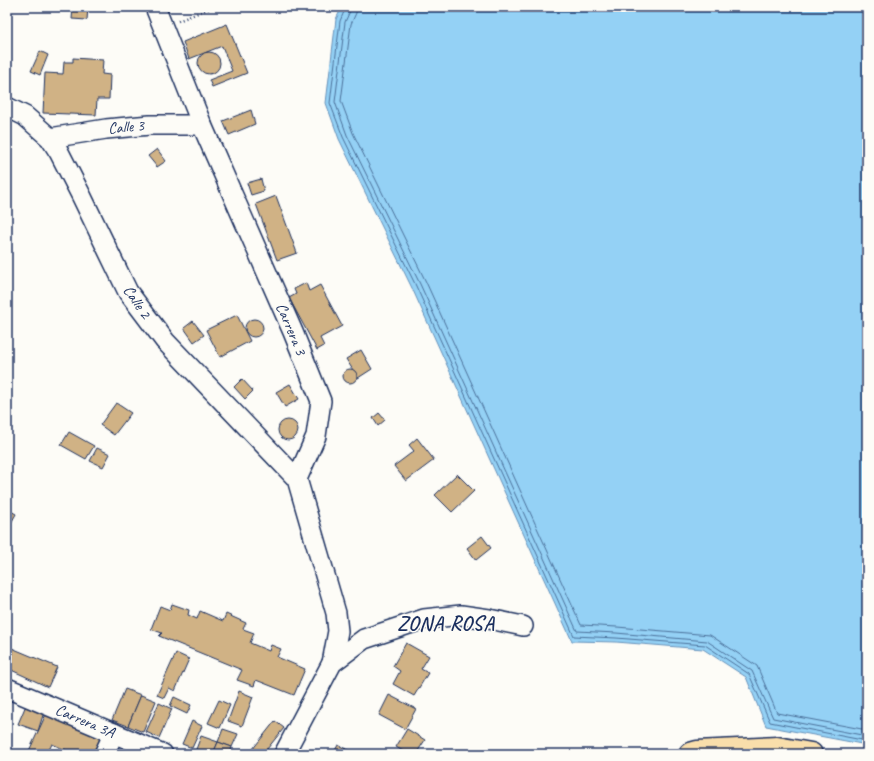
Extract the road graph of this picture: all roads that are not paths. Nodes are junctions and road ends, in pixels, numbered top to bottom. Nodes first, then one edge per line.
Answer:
1 (155, 7) edge
2 (7, 107) edge
3 (202, 125) junction
4 (50, 138) junction
5 (297, 479) junction
6 (523, 626) dead end
7 (332, 663) junction
8 (7, 688) edge
9 (114, 733) junction
10 (104, 754) edge
11 (163, 754) edge
12 (284, 754) edge
13 (690, 754) edge
14 (811, 754) edge

1 - 3 street, Carrera 3
2 - 4 street, Calle 2
3 - 4 street, Calle 3
3 - 5 street, Carrera 3
4 - 5 street, Calle 2
5 - 7 street
6 - 7 street
7 - 12 street
8 - 9 street, Carrera 3A
9 - 10 street
9 - 11 street, Carrera 3A
13 - 14 main road

